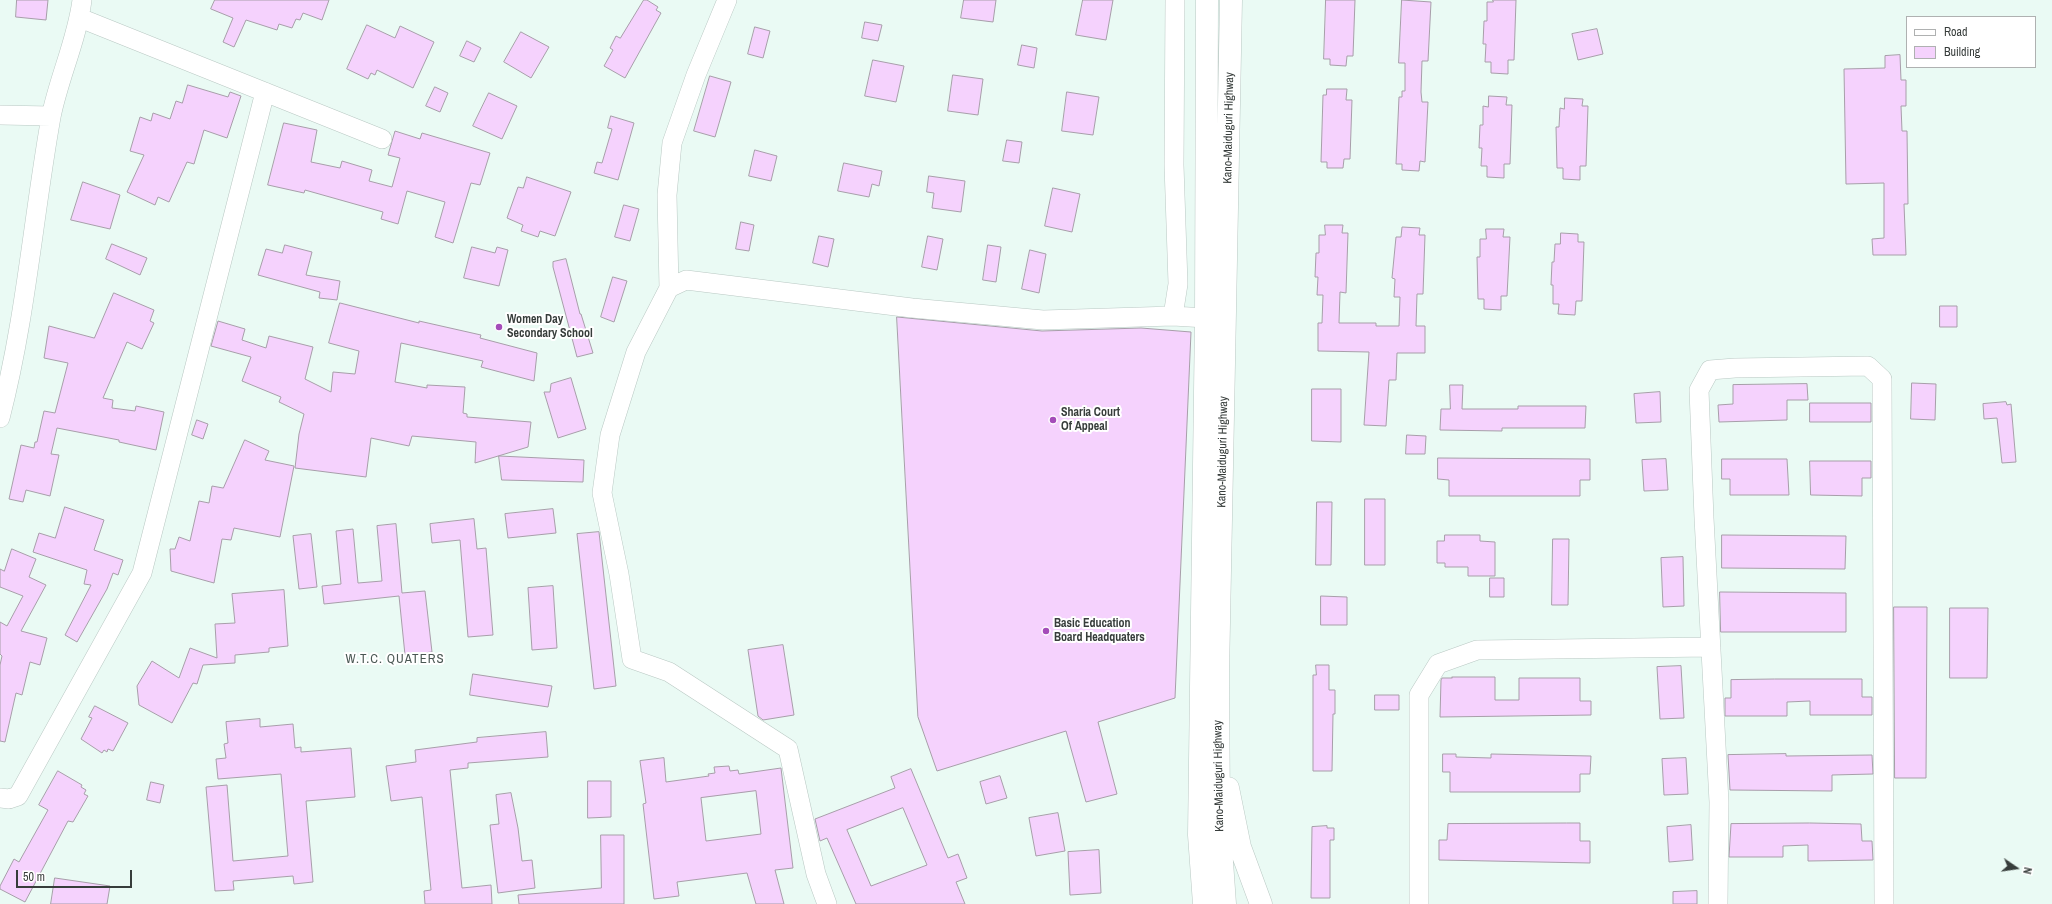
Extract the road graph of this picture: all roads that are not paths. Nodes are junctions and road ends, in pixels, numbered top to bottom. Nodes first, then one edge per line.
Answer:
1 (727, 0) edge
2 (1175, 0) edge
3 (1207, 0) edge
4 (1231, 0) edge
5 (81, 9) edge
6 (264, 92) junction
7 (0, 115) edge
8 (51, 116) junction
9 (382, 139) dead end
10 (669, 288) junction
11 (1173, 316) junction
12 (1206, 318) junction
13 (5, 383) edge
14 (0, 418) edge
15 (1711, 647) junction
16 (1218, 742) junction
17 (0, 798) edge
18 (827, 904) edge
19 (1204, 904) edge
20 (1225, 904) edge
21 (1261, 904) edge
22 (1418, 904) edge
23 (1718, 904) edge
24 (1884, 904) edge

1 - 10 street
2 - 11 street
3 - 12 highway, Kano-Maiduguri Highway
4 - 16 highway, Kano-Maiduguri Highway
5 - 6 street
5 - 8 street
6 - 9 street
6 - 17 street
7 - 8 street
8 - 13 street
10 - 11 street
10 - 18 street
11 - 12 street
12 - 19 highway, Kano-Maiduguri Highway
13 - 14 street
15 - 22 street
15 - 23 street
15 - 24 street
16 - 20 highway, Kano-Maiduguri Highway
16 - 21 highway

